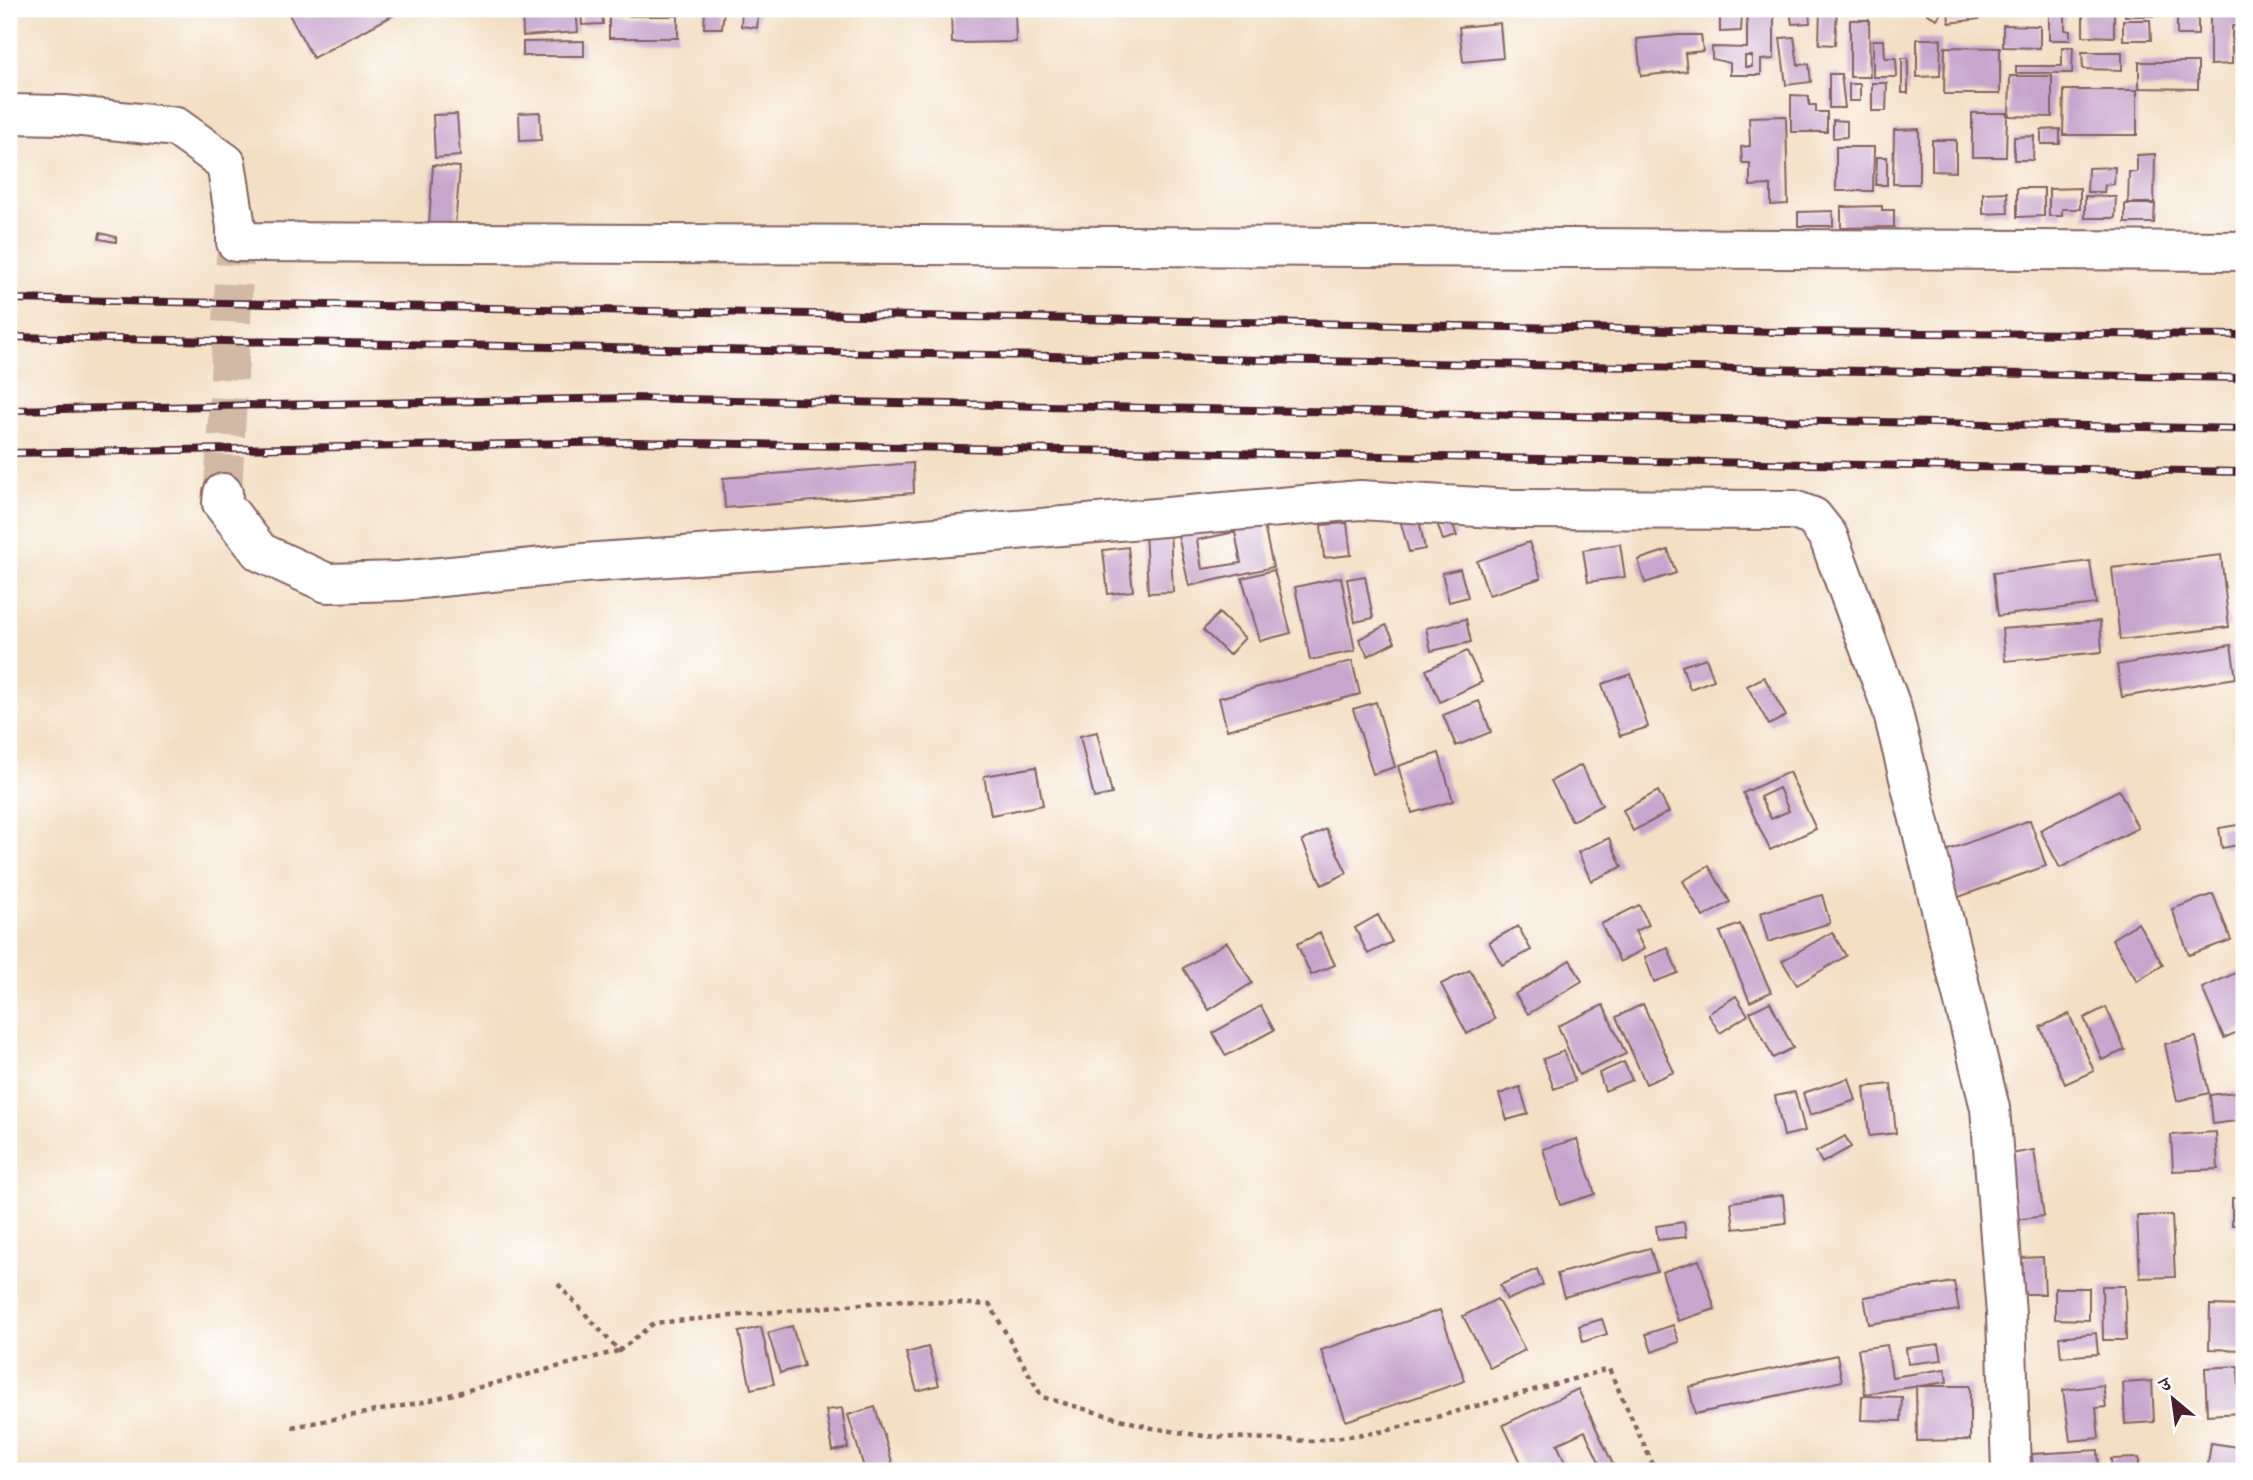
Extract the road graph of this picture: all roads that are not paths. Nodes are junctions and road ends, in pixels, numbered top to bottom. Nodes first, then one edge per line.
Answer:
1 (9, 114) edge
2 (2244, 251) edge
3 (223, 493) tunnel mouth
4 (2011, 1471) edge

1 - 2 street
3 - 4 street

